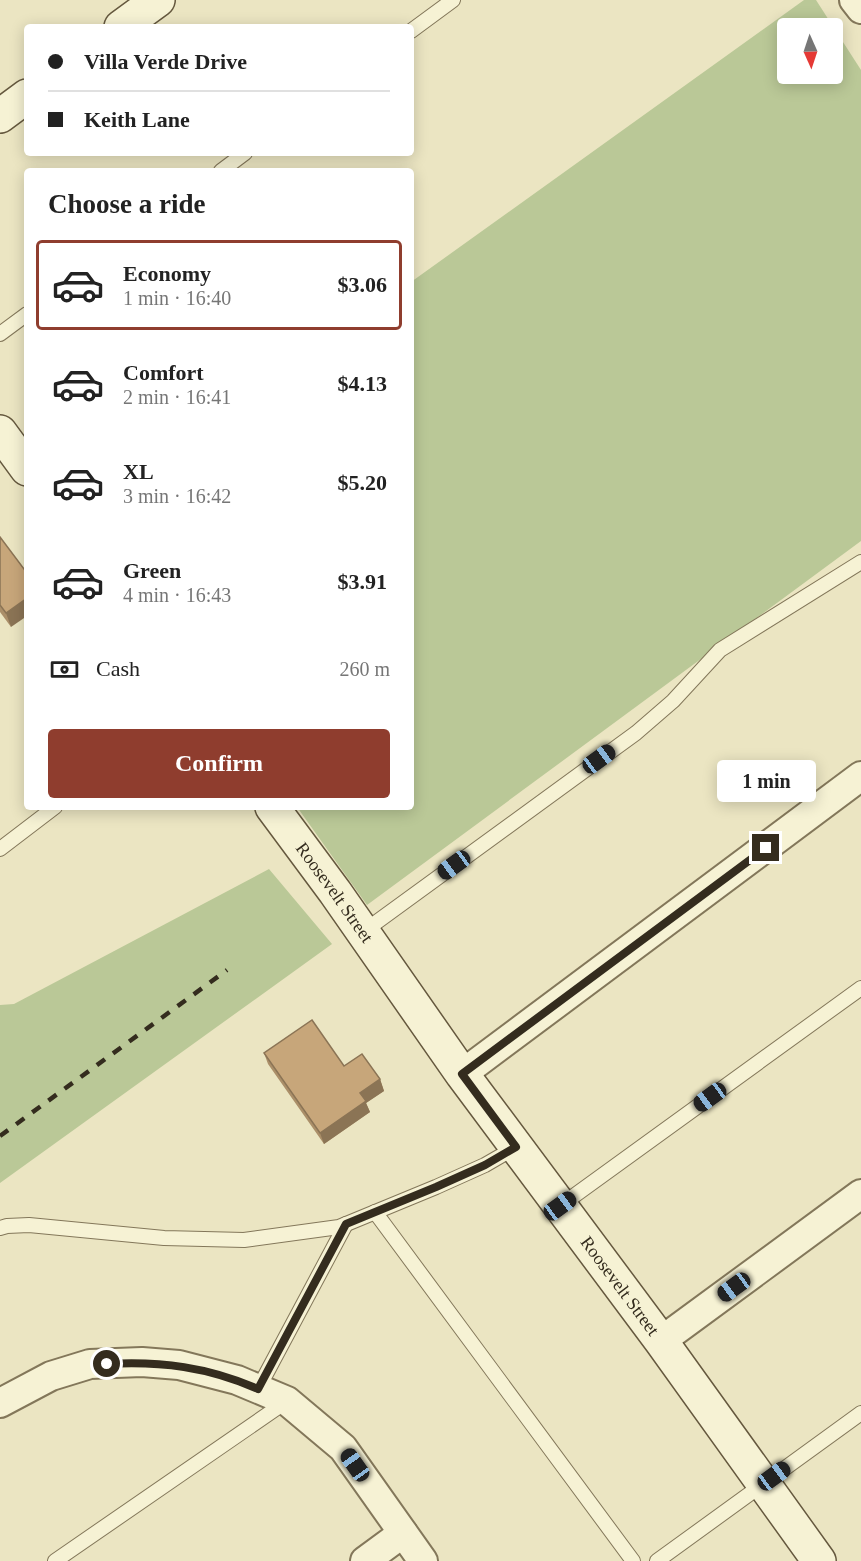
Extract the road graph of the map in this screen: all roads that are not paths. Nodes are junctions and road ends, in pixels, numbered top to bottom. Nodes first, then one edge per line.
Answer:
1 (158, 0) edge
2 (453, 0) edge
3 (854, 0) edge
4 (861, 9) edge
5 (125, 24) edge
6 (414, 29) edge
7 (24, 98) edge
8 (0, 116) edge
9 (241, 156) edge
10 (225, 168) edge
11 (24, 316) edge
12 (0, 334) edge
13 (0, 432) edge
14 (24, 465) edge
15 (861, 562) edge
16 (861, 776) edge
17 (51, 810) edge
18 (274, 810) edge
19 (0, 849) edge
20 (363, 932) junction
21 (861, 988) edge
22 (462, 1074) junction
23 (516, 1147) junction
24 (861, 1194) edge
25 (560, 1206) junction
26 (375, 1212) junction
27 (346, 1224) junction
28 (0, 1228) edge
29 (661, 1341) junction
30 (258, 1389) junction
31 (287, 1401) junction
32 (0, 1403) edge
33 (861, 1413) edge
34 (764, 1484) junction
35 (403, 1533) junction
36 (55, 1561) edge
37 (364, 1561) edge
38 (423, 1561) edge
39 (633, 1561) edge
40 (657, 1561) edge
41 (819, 1561) edge

1 - 5 street
2 - 6 lane
3 - 4 street
7 - 8 street
9 - 10 lane
11 - 12 lane
13 - 14 street
15 - 20 lane
16 - 22 street
17 - 19 lane
18 - 20 street, Roosevelt Street
20 - 22 street, Roosevelt Street
21 - 25 lane
22 - 23 street, Roosevelt Street
23 - 25 street, Roosevelt Street
23 - 26 lane
24 - 29 street
25 - 29 street, Roosevelt Street
26 - 27 lane
26 - 39 lane
27 - 28 lane
27 - 30 lane
29 - 34 street, Roosevelt Street
30 - 31 street
30 - 32 street
31 - 35 street
31 - 36 lane
33 - 34 lane
34 - 40 lane
34 - 41 street, Roosevelt Street
35 - 37 street
35 - 38 street

